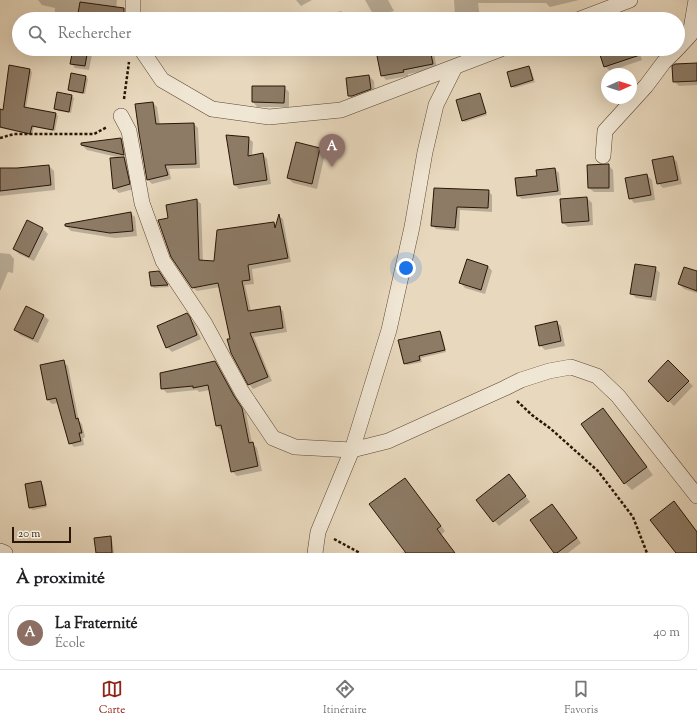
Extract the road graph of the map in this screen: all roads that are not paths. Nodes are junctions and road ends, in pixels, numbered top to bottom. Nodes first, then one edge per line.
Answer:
1 (133, 0) edge
2 (630, 0) edge
3 (696, 0) edge
4 (133, 12) edge
5 (598, 12) edge
6 (685, 40) edge
7 (138, 56) edge
8 (484, 56) edge
9 (670, 56) edge
10 (455, 67) junction
11 (121, 116) road end
12 (603, 156) dead end
13 (352, 450) junction
14 (697, 496) edge
15 (0, 551) edge
16 (5, 553) edge
17 (315, 553) edge

1 - 4 street
2 - 5 street
3 - 6 street
7 - 10 street
8 - 10 street
9 - 12 street
10 - 13 street
11 - 13 street
13 - 14 street
13 - 17 street
15 - 16 street

